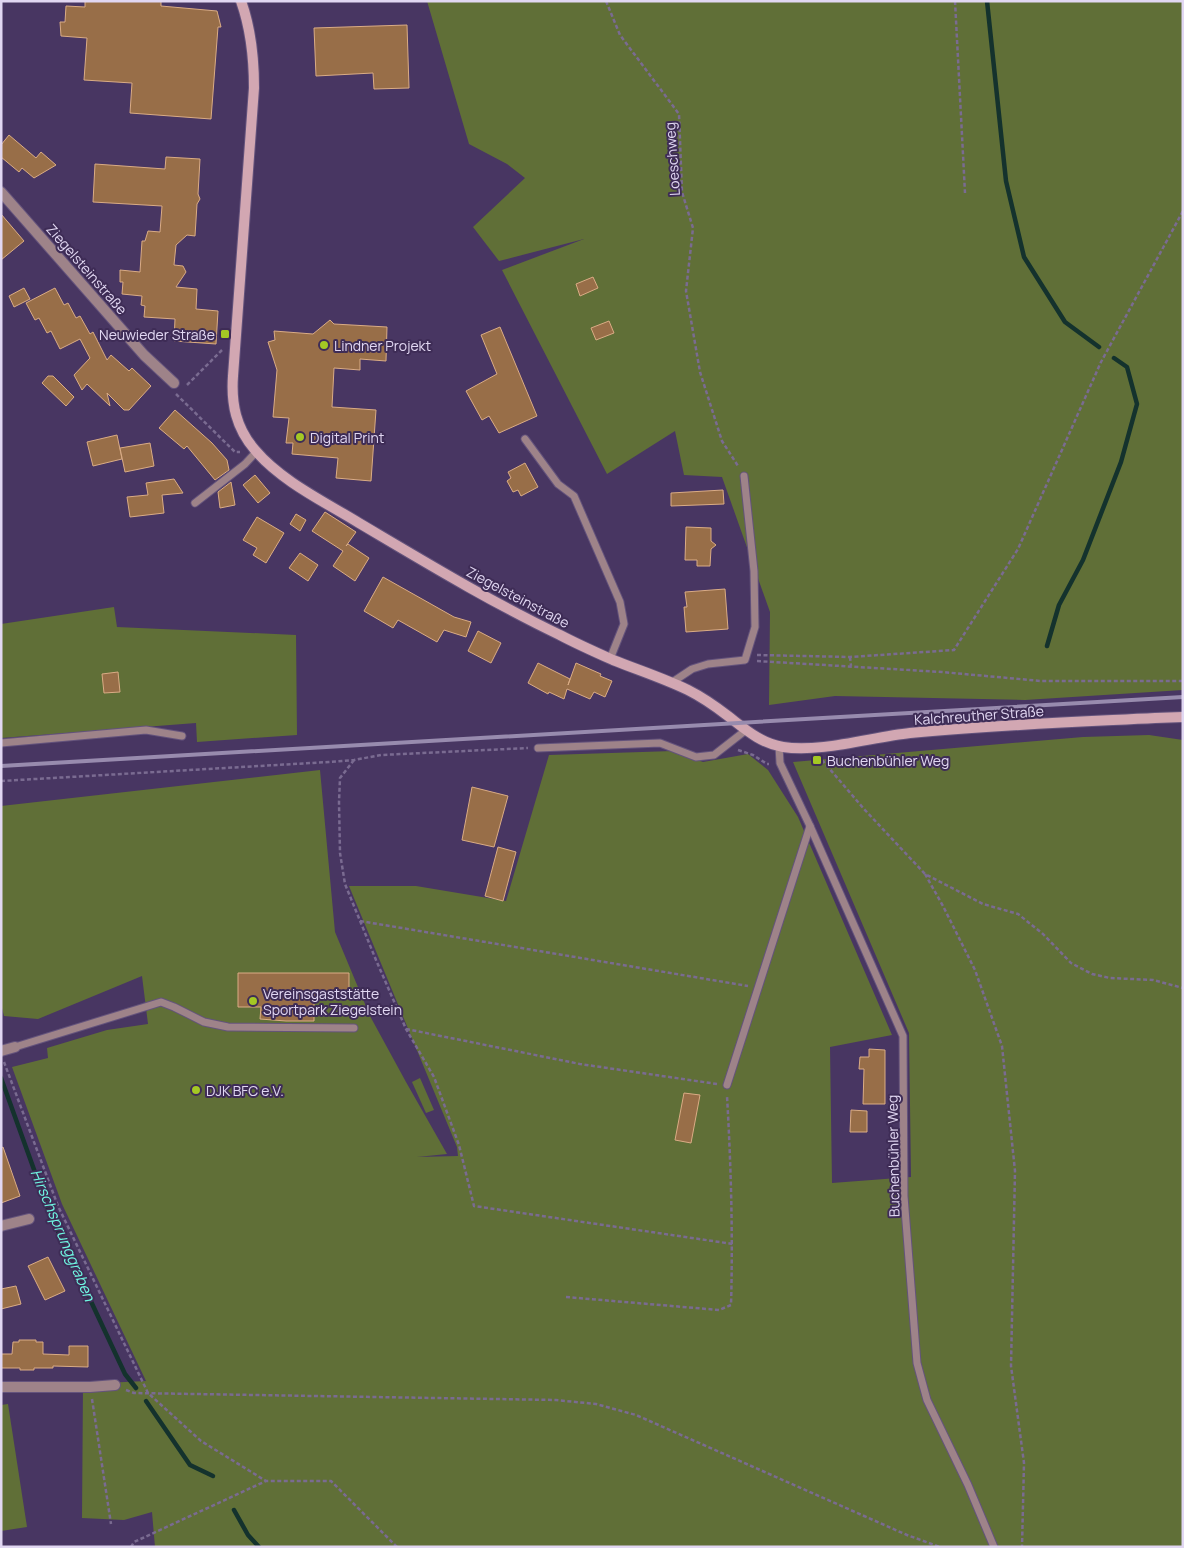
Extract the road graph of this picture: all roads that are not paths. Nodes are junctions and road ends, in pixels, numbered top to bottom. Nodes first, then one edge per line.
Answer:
1 (241, 1) edge
2 (1, 192) edge
3 (174, 383) road end
4 (525, 439) dead end
5 (256, 452) junction
6 (744, 476) road end
7 (195, 503) dead end
8 (610, 658) junction
9 (671, 683) junction
10 (1183, 717) edge
11 (746, 730) junction
12 (182, 736) dead end
13 (1, 742) edge
14 (778, 746) junction
15 (538, 748) road end
16 (810, 826) junction
17 (354, 1028) dead end
18 (15, 1046) joint
19 (1, 1051) edge
20 (727, 1085) road end
21 (29, 1219) dead end
22 (1, 1226) edge
23 (115, 1385) road end
24 (1, 1387) edge
25 (994, 1547) edge

1 - 5 street
2 - 3 street, Ziegelsteinstraße
4 - 8 lane
5 - 7 lane
5 - 8 street, Ziegelsteinstraße
6 - 9 lane
8 - 9 street, Ziegelsteinstraße
9 - 11 street, Ziegelsteinstraße
10 - 14 street, Kalchreuther Straße
11 - 14 street, Ziegelsteinstraße
11 - 15 lane
12 - 13 lane
14 - 16 lane, Buchenbühler Weg
16 - 20 lane
16 - 25 lane, Buchenbühler Weg
17 - 18 lane
18 - 19 street
21 - 22 street
23 - 24 street

